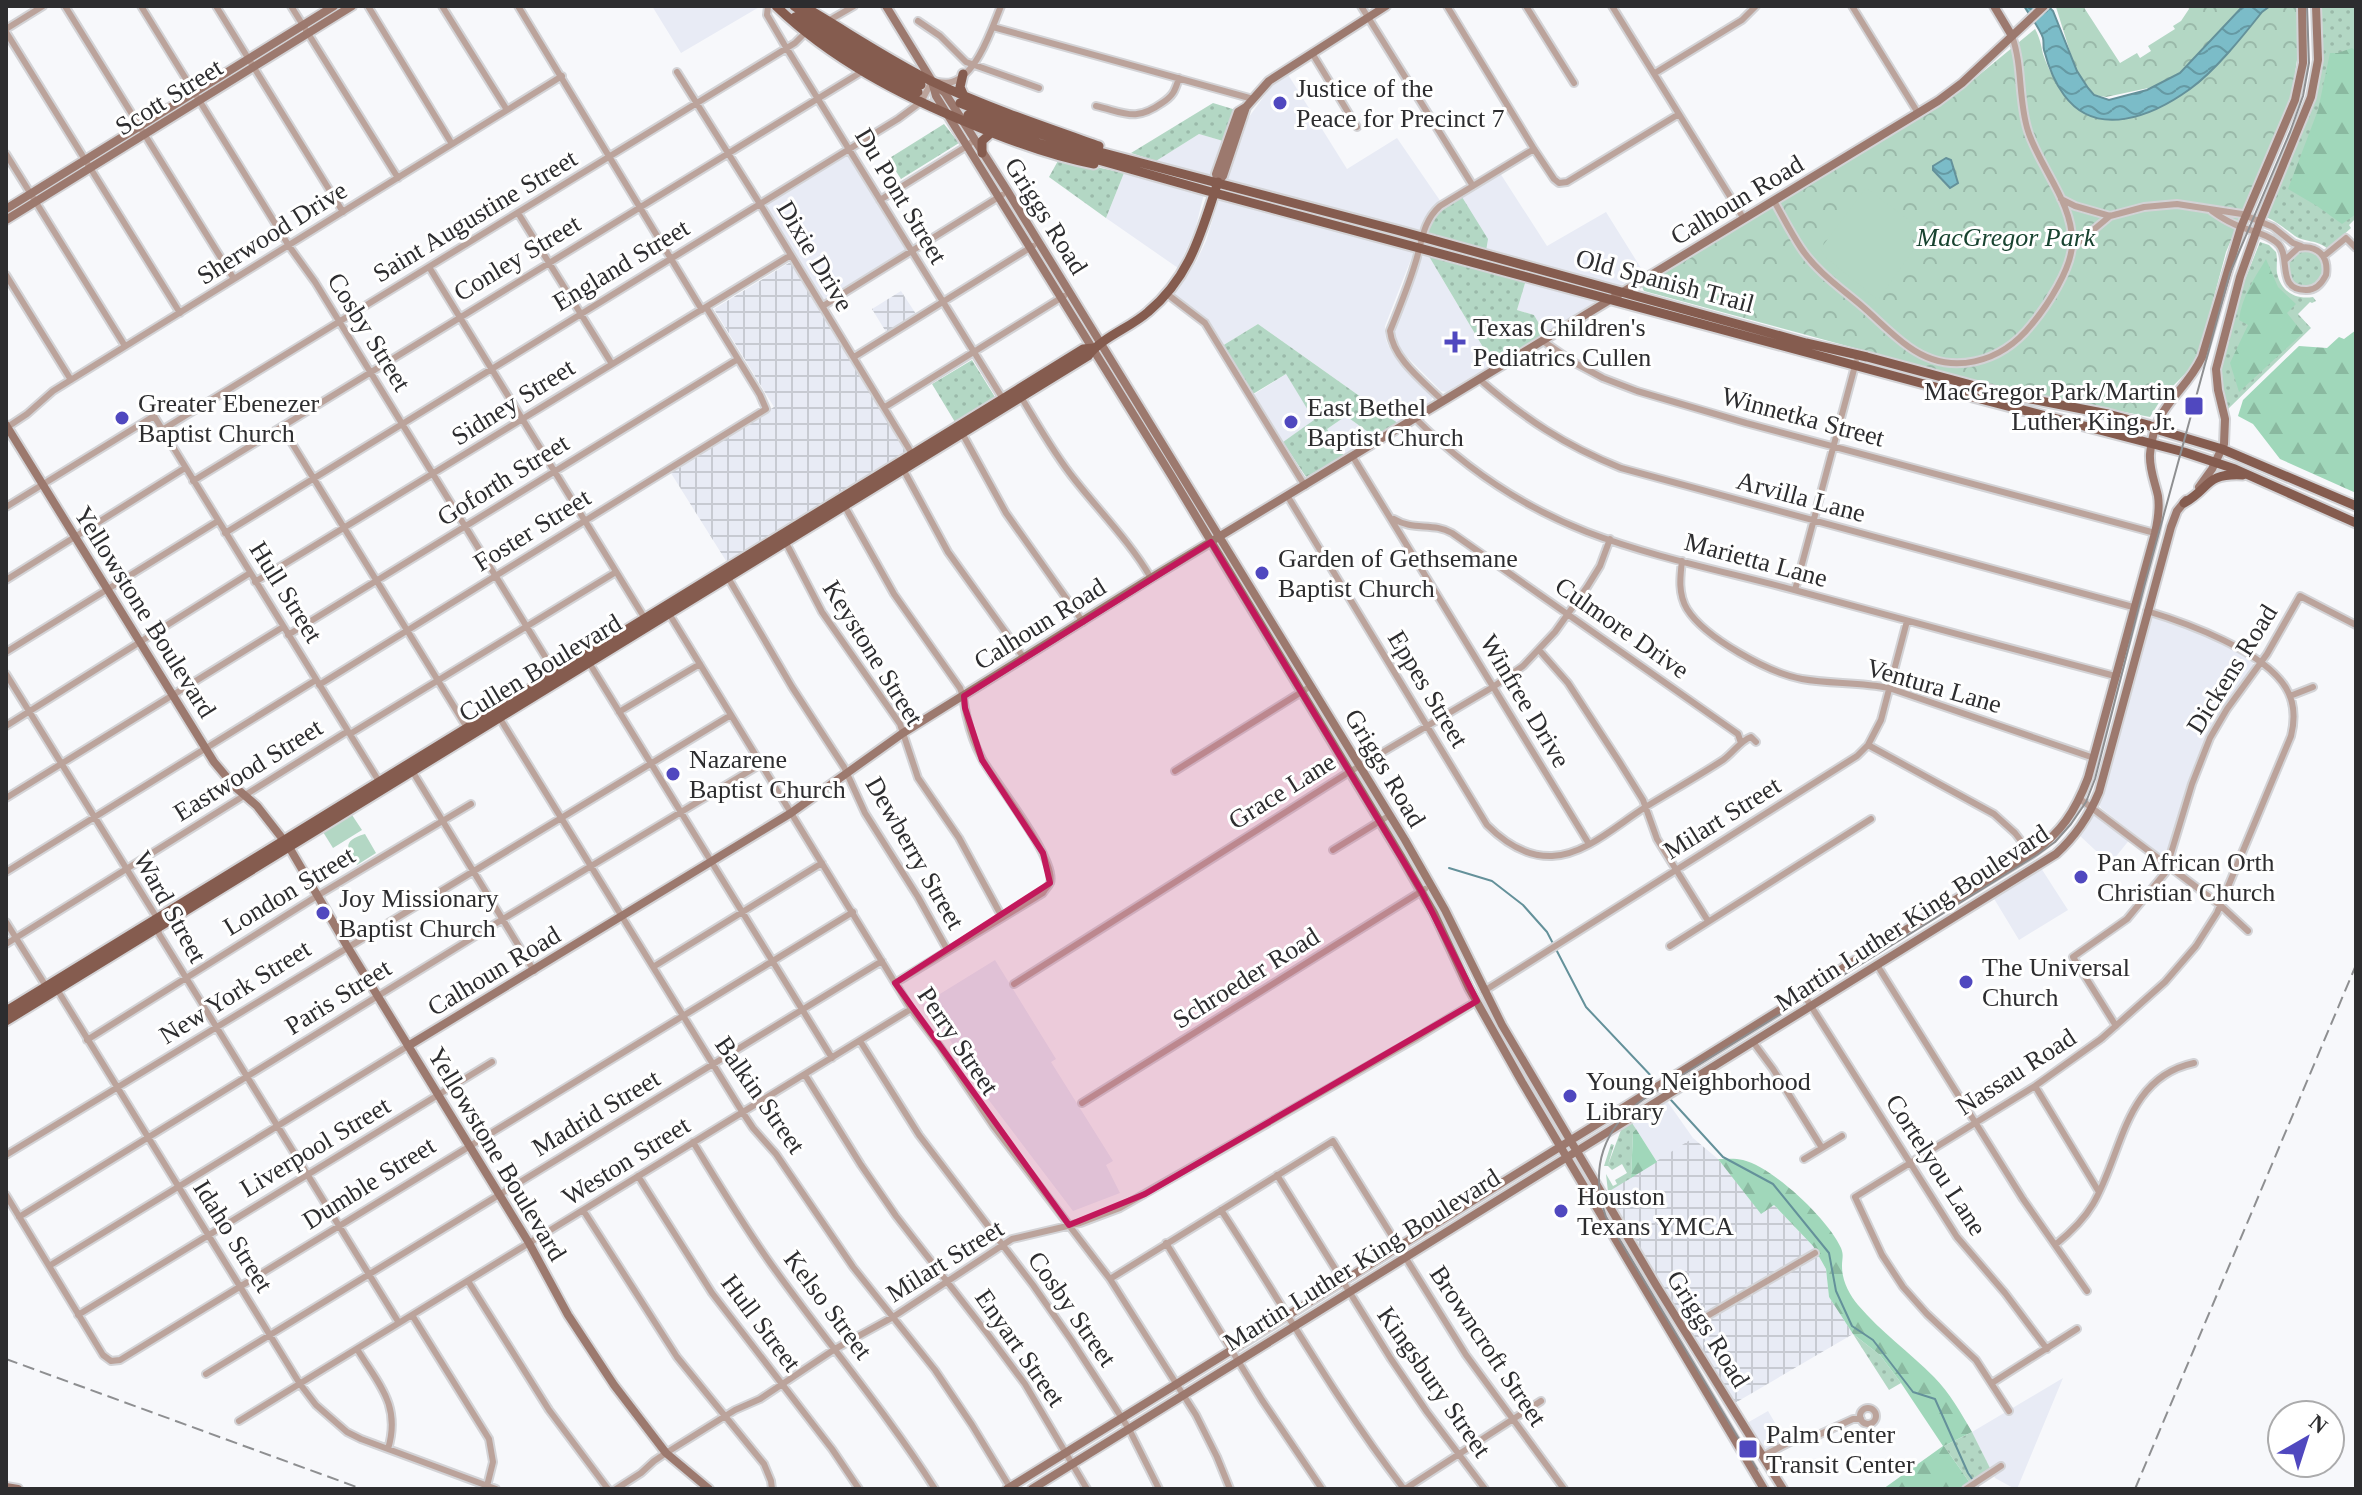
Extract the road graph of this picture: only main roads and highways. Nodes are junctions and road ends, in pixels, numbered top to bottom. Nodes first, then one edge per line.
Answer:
1 (334, 6) edge
2 (352, 6) edge
3 (777, 6) edge
4 (794, 6) edge
5 (803, 6) edge
6 (886, 6) edge
7 (1386, 6) edge
8 (1994, 6) edge
9 (2044, 6) edge
10 (2316, 6) edge
11 (2302, 9) edge
12 (306, 30) junction
13 (2012, 36) junction
14 (963, 74) road end
15 (932, 81) junction
16 (920, 93) junction
17 (962, 99) junction
18 (948, 115) junction
19 (965, 118) junction
20 (142, 131) junction
21 (991, 133) junction
22 (971, 143) junction
23 (982, 153) junction
24 (1128, 163) junction
25 (1218, 182) junction
26 (1215, 193) junction
27 (33, 198) junction
28 (1283, 205) junction
29 (6, 209) edge
30 (1351, 218) junction
31 (6, 220) edge
32 (1347, 229) junction
33 (1421, 243) junction
34 (1548, 277) junction
35 (1623, 293) junction
36 (1611, 299) junction
37 (1098, 346) junction
38 (1856, 360) junction
39 (6, 427) edge
40 (2156, 429) junction
41 (2152, 443) junction
42 (2222, 449) junction
43 (2217, 462) junction
44 (2249, 476) junction
45 (2184, 503) junction
46 (2356, 506) edge
47 (2356, 523) edge
48 (1216, 539) junction
49 (1266, 611) junction
50 (1256, 617) junction
51 (286, 844) junction
52 (53, 989) junction
53 (6, 1011) edge
54 (6, 1021) edge
55 (408, 1046) junction
56 (1532, 1076) junction
57 (1522, 1082) junction
58 (1570, 1139) junction
59 (1560, 1146) junction
60 (1577, 1149) junction
61 (1566, 1157) junction
62 (1499, 1183) junction
63 (1506, 1195) junction
64 (1453, 1212) junction
65 (1460, 1223) junction
66 (6, 1487) edge
67 (1010, 1488) edge
68 (18, 1489) edge
69 (709, 1489) edge
70 (1032, 1489) edge
71 (1764, 1489) edge
72 (1783, 1489) edge

1 - 12 main road, Scott Street
2 - 12 main road, Scott Street
3 - 16 main road
3 - 16 main road
4 - 16 main road
5 - 15 main road
6 - 15 main road, Griggs Road
7 - 25 main road, Cullen Boulevard
8 - 13 main road
9 - 13 main road, Calhoun Road
10 - 42 main road, Martin Luther King Boulevard
11 - 40 main road, Martin Luther King Boulevard
12 - 20 main road, Scott Street
13 - 35 main road, Calhoun Road
14 - 17 main road
15 - 17 main road
15 - 18 main road, Griggs Road
15 - 19 main road, Griggs Road
16 - 18 main road
17 - 24 main road
18 - 19 main road
18 - 22 main road, Griggs Road
19 - 21 main road
19 - 22 main road, Griggs Road
19 - 24 main road, Old Spanish Trail
20 - 27 main road, Scott Street
20 - 27 main road, Scott Street
21 - 23 main road
21 - 24 main road
22 - 23 main road, Griggs Road
22 - 37 main road, Griggs Road
23 - 37 main road, Griggs Road
24 - 25 main road, Old Spanish Trail
24 - 26 main road, Old Spanish Trail
25 - 26 main road, Cullen Boulevard
25 - 28 main road, Old Spanish Trail
26 - 28 main road, Old Spanish Trail
26 - 37 main road, Cullen Boulevard
27 - 29 main road, Scott Street
27 - 31 main road, Scott Street
28 - 30 main road, Old Spanish Trail
28 - 32 main road, Old Spanish Trail
30 - 32 main road
30 - 33 main road, Old Spanish Trail
32 - 33 main road, Old Spanish Trail
33 - 34 main road, Old Spanish Trail
34 - 35 main road, Old Spanish Trail
34 - 36 main road, Old Spanish Trail
35 - 36 main road, Calhoun Road
35 - 38 main road, Old Spanish Trail
36 - 38 main road, Old Spanish Trail
36 - 48 main road, Calhoun Road
37 - 48 main road, Griggs Road
37 - 51 main road, Cullen Boulevard
38 - 40 main road, Old Spanish Trail
38 - 41 main road, Old Spanish Trail
39 - 51 main road, Yellowstone Boulevard
40 - 41 main road, Martin Luther King Boulevard
40 - 42 main road, Old Spanish Trail
41 - 43 main road, Old Spanish Trail
41 - 58 main road, Martin Luther King Boulevard
42 - 43 main road, Martin Luther King Boulevard
42 - 46 main road, Old Spanish Trail
43 - 44 main road, Old Spanish Trail
43 - 45 main road, Martin Luther King Boulevard
44 - 45 main road
44 - 47 main road, Old Spanish Trail
45 - 60 main road, Martin Luther King Boulevard
48 - 49 main road, Griggs Road
48 - 50 main road, Griggs Road
48 - 55 main road, Calhoun Road
49 - 50 main road
49 - 56 main road, Griggs Road
50 - 57 main road, Griggs Road
51 - 52 main road, Cullen Boulevard
51 - 55 main road, Yellowstone Boulevard
52 - 53 main road, Cullen Boulevard
52 - 54 main road, Cullen Boulevard
55 - 69 main road, Yellowstone Boulevard
56 - 57 main road
56 - 58 main road, Griggs Road
57 - 59 main road, Griggs Road
58 - 59 main road, Martin Luther King Boulevard
58 - 60 main road, Griggs Road
59 - 61 main road, Griggs Road
59 - 62 main road, Martin Luther King Boulevard
60 - 61 main road, Martin Luther King Boulevard
60 - 72 main road, Griggs Road
61 - 63 main road, Martin Luther King Boulevard
61 - 71 main road, Griggs Road
62 - 63 main road
62 - 64 main road, Martin Luther King Boulevard
63 - 65 main road, Martin Luther King Boulevard
64 - 65 main road
64 - 67 main road, Martin Luther King Boulevard
65 - 70 main road, Martin Luther King Boulevard
66 - 68 main road

